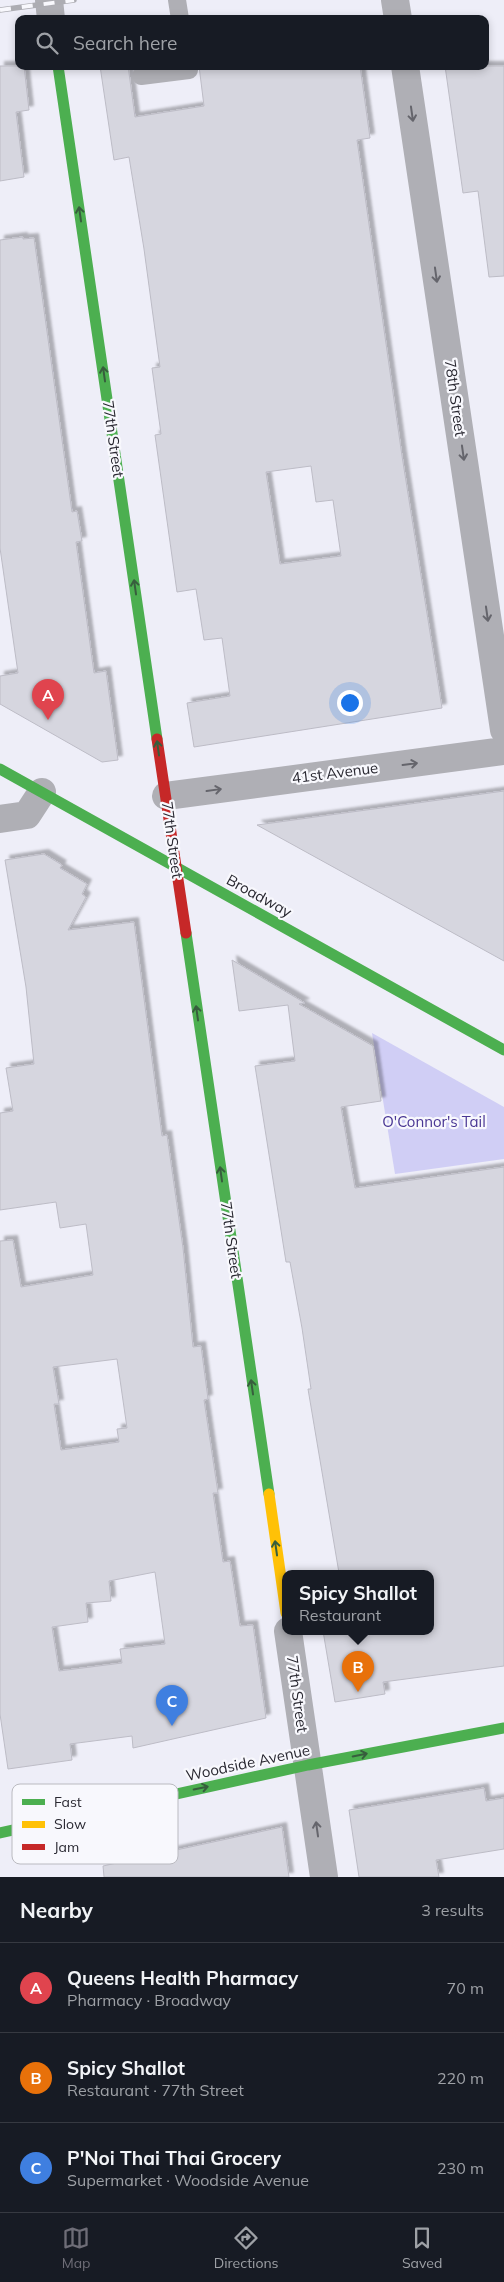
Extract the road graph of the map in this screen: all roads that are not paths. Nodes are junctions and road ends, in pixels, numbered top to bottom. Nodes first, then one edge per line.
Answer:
1 (49, 0) edge
2 (177, 0) edge
3 (395, 0) edge
4 (51, 15) edge
5 (179, 15) edge
6 (397, 15) edge
7 (59, 70) edge
8 (189, 70) edge
9 (406, 70) edge
10 (141, 76) dead end
11 (504, 730) edge
12 (504, 751) edge
13 (0, 769) edge
14 (42, 792) junction
15 (166, 796) junction
16 (0, 819) edge
17 (176, 867) junction
18 (504, 1050) edge
19 (282, 1586) edge
20 (289, 1635) edge
21 (504, 1728) edge
22 (308, 1765) junction
23 (178, 1794) edge
24 (324, 1877) edge

1 - 4 street
2 - 5 lane
3 - 6 street
15 -> 7 street, 77th Street
8 - 10 lane
9 -> 11 street, 78th Street
15 -> 12 street, 41st Avenue
13 - 14 street, Broadway
14 - 16 street
14 - 17 street, Broadway
15 - 17 street, 77th Street
17 - 18 street, Broadway
19 -> 17 street, 77th Street
20 - 22 street, 77th Street
22 -> 21 street, Woodside Avenue
23 -> 22 street, Woodside Avenue
24 -> 22 street, 77th Street

